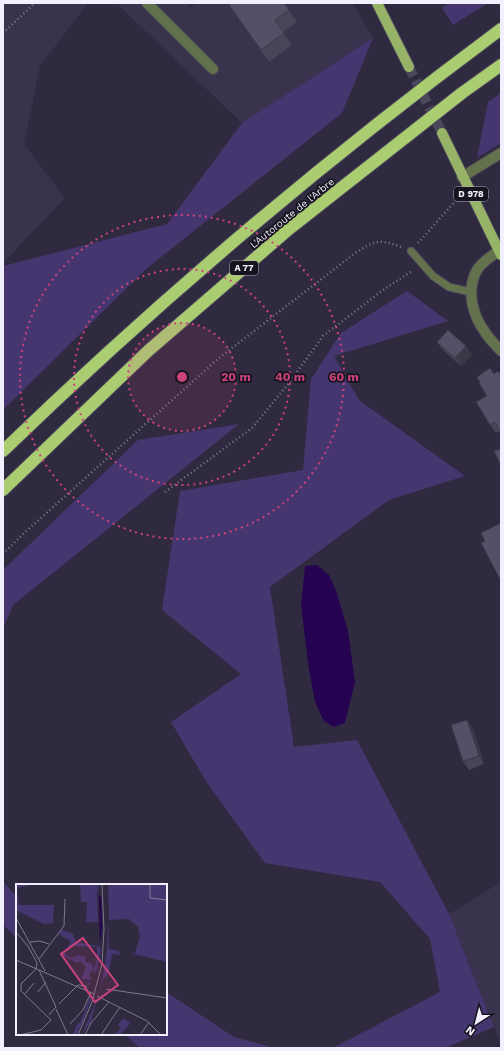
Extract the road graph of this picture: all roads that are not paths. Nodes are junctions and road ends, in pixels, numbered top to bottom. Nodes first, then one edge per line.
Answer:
1 (147, 3) edge
2 (377, 3) edge
3 (501, 30) edge
4 (501, 64) edge
5 (409, 67) tunnel mouth
6 (213, 69) dead end
7 (442, 133) tunnel mouth
8 (501, 153) edge
9 (462, 176) junction
10 (410, 251) road end
11 (500, 253) edge
12 (471, 292) junction
13 (501, 351) edge
14 (3, 452) edge
15 (3, 490) edge

1 - 6 street
2 - 5 main road
3 - 14 highway, L'Autoroute de l'Arbre / A 77
4 - 15 highway, L'Autoroute de l'Arbre / A 77
7 - 9 main road, D 978
8 - 9 street
9 - 11 main road, D 978
10 - 12 lane
11 - 12 street
12 - 13 street

